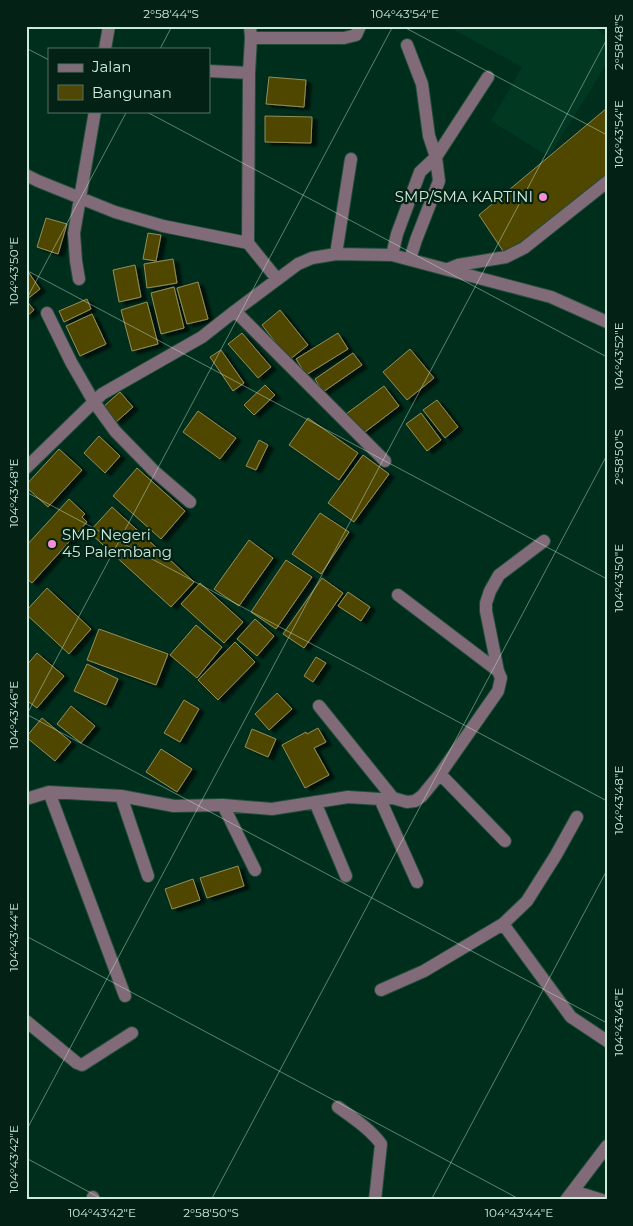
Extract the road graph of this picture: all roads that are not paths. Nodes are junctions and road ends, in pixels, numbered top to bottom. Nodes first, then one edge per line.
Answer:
1 (109, 26) edge
2 (360, 26) edge
3 (250, 32) edge
4 (407, 45) dead end
5 (105, 48) edge
6 (210, 71) edge
7 (248, 73) junction
8 (488, 78) dead end
9 (95, 112) edge
10 (436, 157) junction
11 (351, 159) dead end
12 (26, 175) edge
13 (607, 182) edge
14 (80, 198) junction
15 (248, 243) junction
16 (336, 254) junction
17 (392, 255) junction
18 (410, 259) junction
19 (448, 269) junction
20 (79, 279) dead end
21 (277, 279) junction
22 (234, 311) junction
23 (47, 313) dead end
24 (607, 322) edge
25 (94, 402) junction
26 (385, 462) dead end
27 (26, 468) edge
28 (190, 502) dead end
29 (544, 541) dead end
30 (398, 595) dead end
31 (498, 671) junction
32 (319, 706) dead end
33 (440, 774) junction
34 (49, 792) junction
35 (121, 796) junction
36 (393, 798) junction
37 (26, 799) edge
38 (380, 800) junction
39 (314, 802) junction
40 (223, 805) junction
41 (577, 817) dead end
42 (505, 841) dead end
43 (255, 870) dead end
44 (148, 876) dead end
45 (346, 876) dead end
46 (417, 882) dead end
47 (503, 924) junction
48 (381, 990) dead end
49 (125, 996) dead end
50 (26, 1021) edge
51 (132, 1033) dead end
52 (607, 1041) edge
53 (338, 1107) dead end
54 (607, 1146) edge
55 (569, 1195) edge
56 (375, 1200) edge
57 (602, 1200) edge

1 - 5 street
2 - 3 street
3 - 7 street
4 - 10 street
6 - 7 street
7 - 15 street
8 - 10 street
9 - 14 street
10 - 17 street
10 - 18 street
11 - 16 street
12 - 14 street
13 - 19 street
14 - 15 street
14 - 20 street
15 - 21 street
16 - 17 street
16 - 21 street
17 - 18 street
18 - 19 street
19 - 24 street
21 - 22 street
22 - 25 street
22 - 26 street
23 - 25 street
25 - 27 street
25 - 28 street
29 - 31 street
30 - 31 street
31 - 33 street
32 - 36 street
33 - 36 street
33 - 42 street
34 - 35 street
34 - 37 street
34 - 49 street
35 - 40 street
35 - 44 street
36 - 38 street
38 - 39 street
38 - 46 street
39 - 40 street
39 - 45 street
40 - 43 street
41 - 47 street
47 - 48 street
47 - 52 street
50 - 51 street
53 - 56 street
54 - 55 street
55 - 57 street

